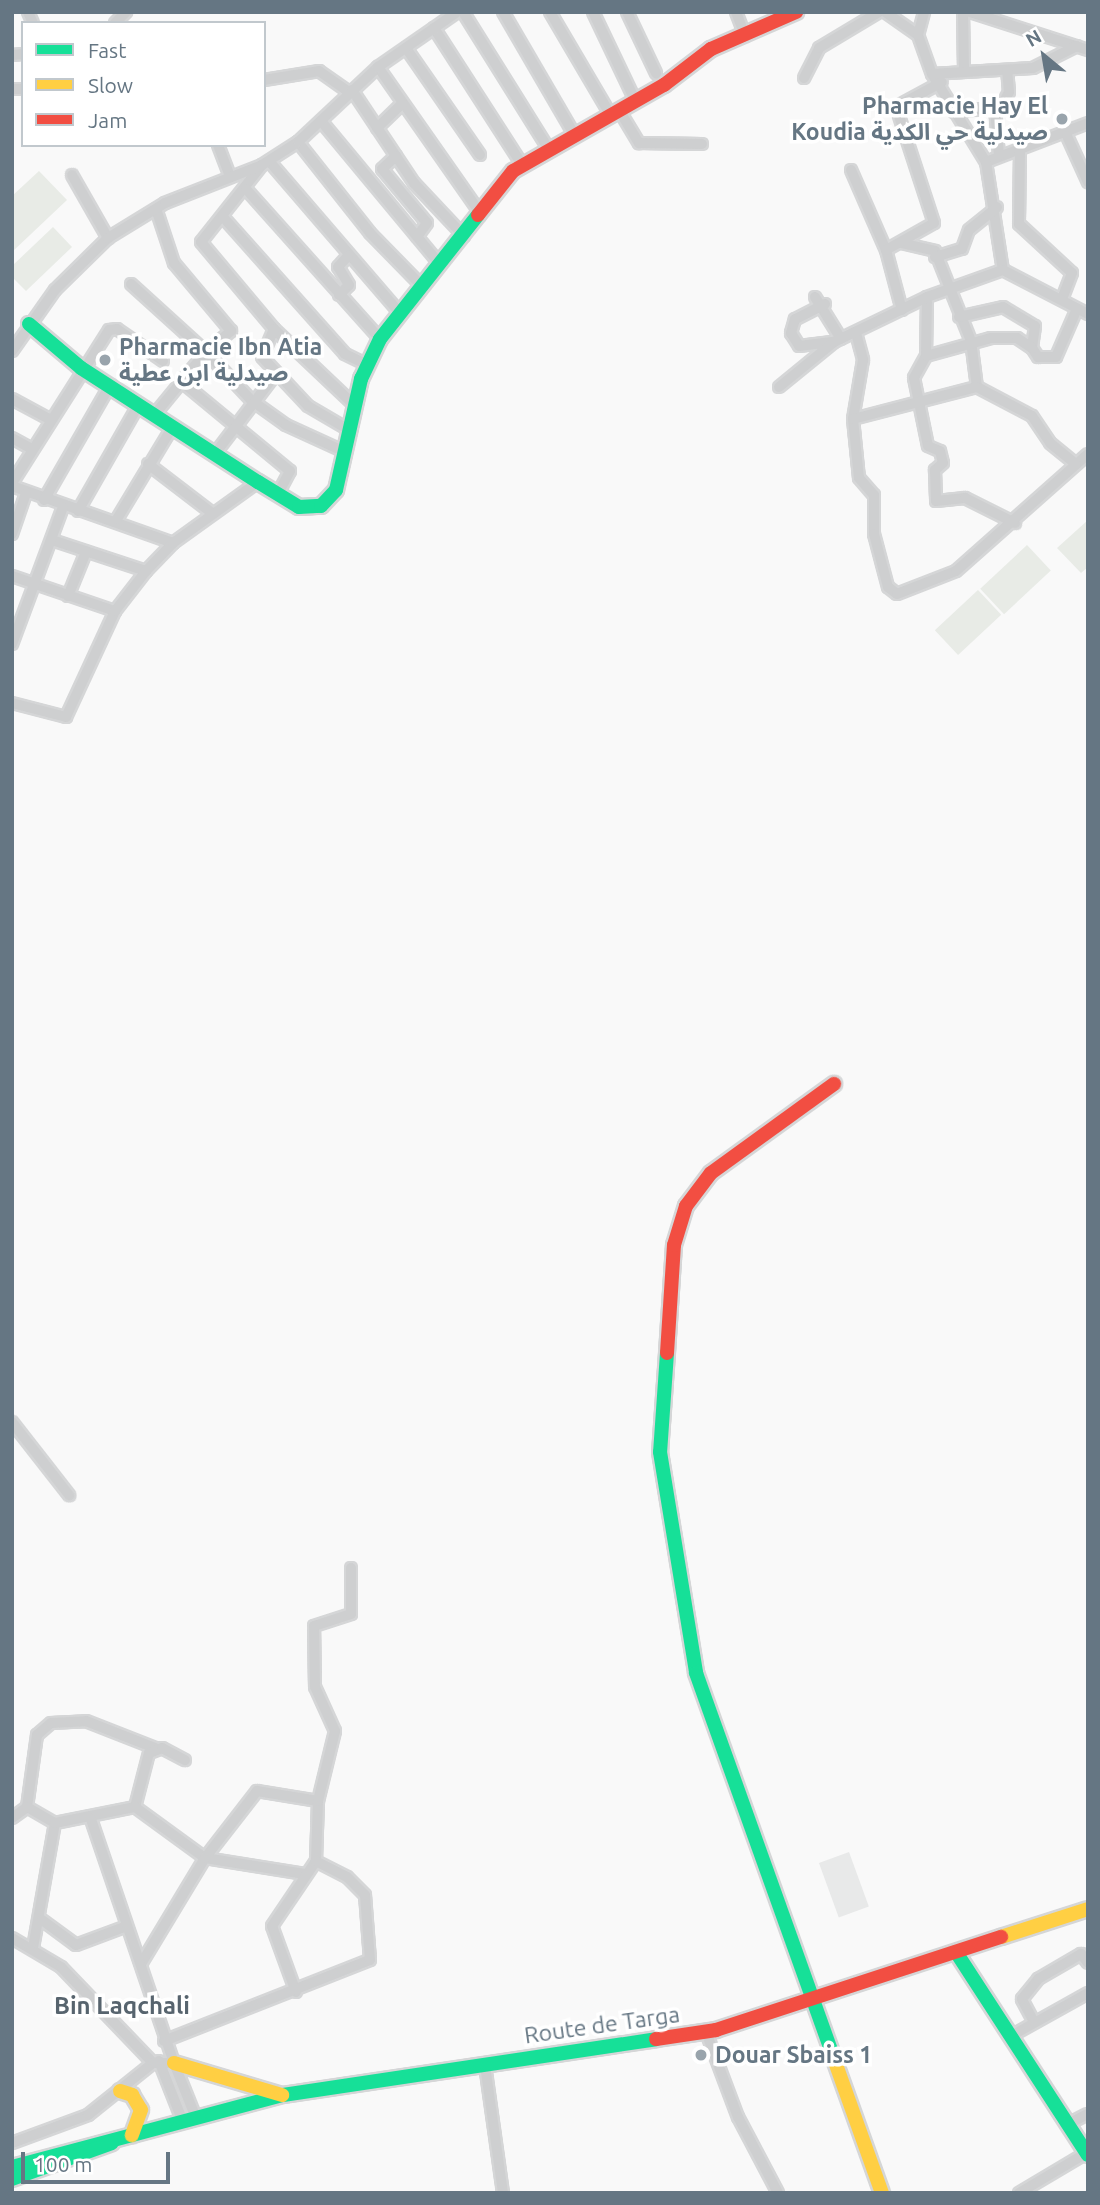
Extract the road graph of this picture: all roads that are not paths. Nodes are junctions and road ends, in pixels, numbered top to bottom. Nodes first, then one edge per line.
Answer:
1 (457, 12) edge
2 (463, 12) edge
3 (503, 12) edge
4 (550, 12) edge
5 (593, 12) edge
6 (626, 12) edge
7 (736, 12) edge
8 (796, 12) edge
9 (878, 12) edge
10 (886, 12) edge
11 (924, 12) edge
12 (963, 12) edge
13 (970, 12) edge
14 (770, 18) edge
15 (434, 28) junction
16 (745, 36) junction
17 (918, 36) junction
18 (405, 48) junction
19 (1082, 48) edge
20 (379, 67) junction
21 (964, 69) junction
22 (1007, 71) junction
23 (656, 73) dead end
24 (932, 74) junction
25 (804, 78) dead end
26 (266, 80) edge
27 (942, 82) junction
28 (351, 92) junction
29 (636, 102) junction
30 (402, 104) junction
31 (995, 108) junction
32 (614, 112) junction
33 (954, 112) junction
34 (321, 121) junction
35 (1088, 123) edge
36 (377, 128) junction
37 (573, 134) junction
38 (1067, 135) junction
39 (298, 142) junction
40 (702, 144) dead end
41 (220, 147) edge
42 (548, 148) junction
43 (1020, 151) junction
44 (480, 155) dead end
45 (396, 156) junction
46 (999, 156) junction
47 (986, 162) junction
48 (265, 163) junction
49 (521, 163) junction
50 (851, 170) dead end
51 (72, 174) dead end
52 (230, 177) junction
53 (1088, 182) edge
54 (246, 189) junction
55 (997, 207) junction
56 (156, 209) junction
57 (481, 214) junction
58 (223, 217) junction
59 (464, 236) junction
60 (417, 237) junction
61 (108, 238) junction
62 (901, 243) junction
63 (886, 250) junction
64 (348, 256) junction
65 (935, 257) junction
66 (439, 263) junction
67 (1003, 270) junction
68 (131, 284) dead end
69 (421, 285) junction
70 (947, 290) junction
71 (339, 295) junction
72 (815, 297) dead end
73 (927, 297) junction
74 (1062, 299) junction
75 (825, 304) junction
76 (1077, 309) junction
77 (902, 310) junction
78 (398, 311) junction
79 (1088, 314) edge
80 (959, 317) junction
81 (29, 324) junction
82 (274, 329) junction
83 (856, 334) junction
84 (380, 339) junction
85 (838, 341) junction
86 (971, 341) junction
87 (1031, 348) junction
88 (12, 351) edge
89 (206, 352) junction
90 (926, 356) junction
91 (163, 361) dead end
92 (368, 365) junction
93 (81, 368) junction
94 (275, 375) junction
95 (182, 382) junction
96 (110, 385) junction
97 (779, 387) dead end
98 (976, 387) junction
99 (12, 399) edge
100 (251, 400) junction
101 (916, 400) junction
102 (139, 404) junction
103 (354, 405) junction
104 (155, 414) junction
105 (49, 419) junction
106 (853, 419) junction
107 (234, 427) junction
108 (172, 428) junction
109 (349, 430) junction
110 (12, 438) edge
111 (32, 449) junction
112 (217, 451) junction
113 (345, 452) junction
114 (1088, 454) edge
115 (148, 464) junction
116 (1076, 464) junction
117 (258, 482) junction
118 (12, 484) edge
119 (26, 493) junction
120 (278, 494) junction
121 (44, 500) junction
122 (64, 507) junction
123 (78, 511) junction
124 (212, 513) junction
125 (117, 519) junction
126 (1015, 523) junction
127 (12, 534) edge
128 (52, 540) junction
129 (173, 543) junction
130 (86, 552) junction
131 (146, 571) junction
132 (12, 576) edge
133 (34, 585) junction
134 (68, 596) junction
135 (115, 611) junction
136 (12, 644) edge
137 (12, 703) edge
138 (834, 1084) dead end
139 (12, 1422) edge
140 (69, 1494) dead end
141 (351, 1568) dead end
142 (155, 1748) junction
143 (185, 1760) dead end
144 (318, 1801) junction
145 (27, 1807) junction
146 (135, 1807) junction
147 (12, 1818) edge
148 (91, 1819) junction
149 (55, 1823) junction
150 (205, 1858) junction
151 (316, 1861) junction
152 (305, 1874) junction
153 (1088, 1909) edge
154 (42, 1920) junction
155 (127, 1926) junction
156 (12, 1938) edge
157 (33, 1948) junction
158 (956, 1952) junction
159 (1088, 1963) edge
160 (141, 1964) junction
161 (296, 1992) junction
162 (1088, 1993) edge
163 (809, 2002) junction
164 (1034, 2022) junction
165 (706, 2032) junction
166 (1011, 2036) junction
167 (164, 2041) junction
168 (162, 2062) junction
169 (485, 2065) junction
170 (120, 2091) junction
171 (283, 2095) junction
172 (1088, 2113) edge
173 (190, 2120) junction
174 (1068, 2124) junction
175 (132, 2135) junction
176 (113, 2142) junction
177 (12, 2143) edge
178 (1087, 2154) edge
179 (12, 2167) edge
180 (12, 2179) edge
181 (503, 2193) edge
182 (778, 2193) edge
183 (882, 2193) edge
184 (1020, 2193) edge

1 - 15 street
2 - 42 street
3 - 37 street
4 - 32 street
5 - 29 street
6 - 23 street
7 - 16 street
8 - 14 street
9 - 25 street
10 - 17 street
11 - 17 street
12 - 21 street
13 - 19 street
14 - 16 street
15 - 18 street
15 - 49 street
16 - 29 street
17 - 24 street
18 - 20 street
18 - 44 street
19 - 22 street
20 - 28 street
20 - 30 street
21 - 22 street
21 - 24 street
22 - 31 street
24 - 27 street
26 - 28 street
27 - 33 street
27 - 62 street
28 - 34 street
28 - 36 street
29 - 32 street
30 - 36 street
30 - 57 street
31 - 33 street
31 - 46 street
32 - 37 street
32 - 40 street
33 - 47 street
34 - 39 street
34 - 60 street
35 - 38 street
36 - 45 street
37 - 42 street
38 - 43 street
38 - 53 street
39 - 48 street
39 - 69 street
41 - 52 street
42 - 49 street
43 - 46 street
43 - 74 street
45 - 59 street
45 - 60 street
46 - 47 street
47 - 55 street
48 - 52 street
48 - 54 street
48 - 64 street
49 - 57 street
50 - 63 street
51 - 61 street
52 - 56 street
54 - 58 street
54 - 71 street
55 - 65 street
55 - 67 street
56 - 61 street
56 - 89 street
57 - 59 street
58 - 82 street
58 - 92 street
59 - 66 street
60 - 66 street
61 - 81 street
62 - 63 street
62 - 65 street
63 - 77 street
64 - 71 street
64 - 78 street
65 - 70 street
66 - 69 street
67 - 70 street
67 - 74 street
68 - 89 street
69 - 78 street
70 - 73 street
70 - 80 street
71 - 84 street
72 - 75 street
73 - 77 street
73 - 90 street
74 - 76 street
75 - 85 street
75 - 85 street
76 - 79 street
76 - 87 street
77 - 83 street
78 - 84 street
80 - 86 street
80 - 87 street
81 - 88 street
81 - 93 street
82 - 94 street
82 - 103 street
83 - 85 street
83 - 106 street
84 - 92 street
85 - 97 street
86 - 87 street
86 - 90 street
86 - 98 street
89 - 95 street
89 - 100 street
90 - 101 street
91 - 93 street
92 - 103 street
93 - 96 street
93 - 105 street
94 - 100 street
94 - 109 street
95 - 104 street
95 - 107 street
96 - 102 street
96 - 121 street
98 - 101 street
98 - 116 street
99 - 105 street
100 - 107 street
100 - 113 street
101 - 106 street
101 - 126 street
102 - 104 street
102 - 123 street
103 - 109 street
104 - 108 street
105 - 111 street
106 - 126 street
107 - 112 street
107 - 120 street
108 - 112 street
108 - 115 street
109 - 113 street
110 - 111 street
111 - 118 street
112 - 117 street
113 - 120 street
114 - 116 street
115 - 124 street
115 - 125 street
116 - 126 street
117 - 120 street
117 - 124 street
118 - 119 street
119 - 121 street
119 - 127 street
121 - 122 street
122 - 123 street
122 - 128 street
123 - 125 street
124 - 129 street
125 - 129 street
128 - 130 street
128 - 133 street
129 - 131 street
130 - 131 street
130 - 134 street
131 - 135 street
132 - 133 street
133 - 134 street
133 - 136 street
134 - 135 street
135 - 137 street
138 - 163 street
139 - 140 street
141 - 144 street
142 - 143 street
142 - 145 street
142 - 146 street
144 - 150 street
144 - 151 street
145 - 147 street
145 - 149 street
146 - 148 street
146 - 150 street
148 - 149 street
148 - 155 street
149 - 154 street
150 - 152 street
150 - 160 street
151 - 152 street
151 - 161 street
152 - 161 street
153 - 158 street, Route de Targa
154 - 155 street
154 - 157 street
155 - 160 street
156 - 157 street
157 - 168 street
158 - 163 street, Route de Targa
158 - 166 street
159 - 164 street
160 - 167 street
161 - 167 street
162 - 164 street
163 - 165 street, Route de Targa
163 - 183 street
164 - 166 street
165 - 169 street, Route de Targa
165 - 182 street
166 - 174 street
167 - 168 street
168 - 170 street
168 - 171 street
168 - 173 street
169 - 171 street, Route de Targa
169 - 181 street
170 - 175 street
170 - 177 street
171 - 173 street, Route de Targa
172 - 174 street
173 - 175 street, Route de Targa
174 - 178 street
175 - 176 street, Route de Targa
176 - 179 street, Route de Targa
176 - 180 street, Route de Targa
178 - 184 street

